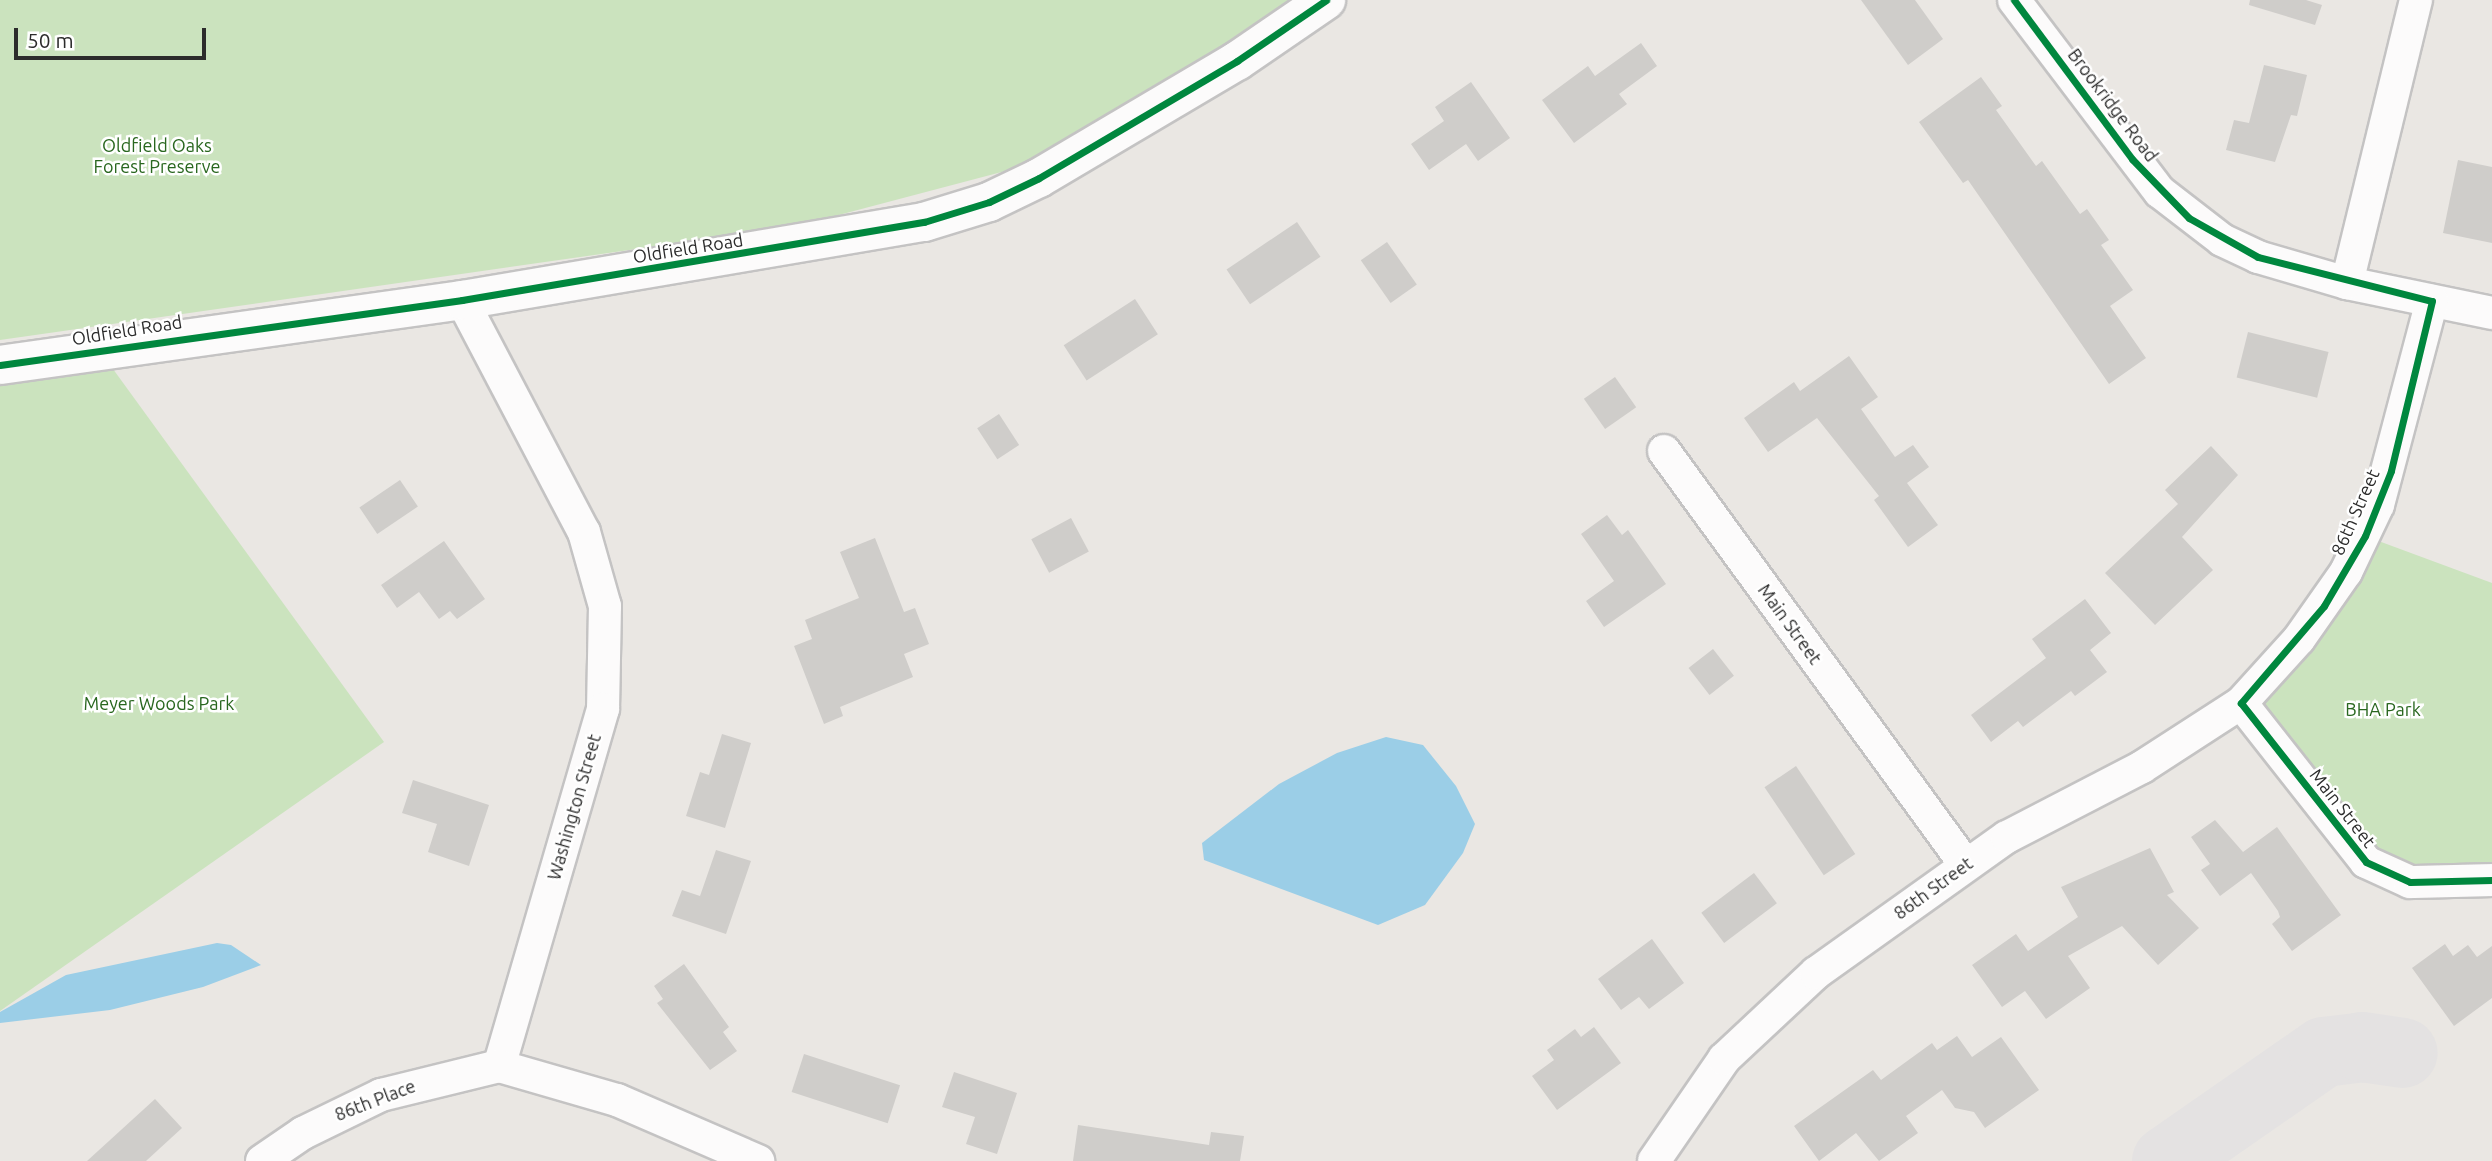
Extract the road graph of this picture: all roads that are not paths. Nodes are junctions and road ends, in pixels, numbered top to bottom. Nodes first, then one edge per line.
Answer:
1 (1326, 0) edge
2 (2014, 0) edge
3 (2416, 0) edge
4 (2347, 283) junction
5 (462, 300) junction
6 (2432, 300) junction
7 (2492, 313) edge
8 (0, 365) edge
9 (1664, 451) dead end
10 (2241, 703) junction
11 (1965, 864) junction
12 (2492, 880) edge
13 (499, 1066) junction
14 (262, 1161) edge
15 (758, 1161) edge
16 (1654, 1161) edge

1 - 5 street, Oldfield Road
2 - 4 street, Brookridge Road
3 - 4 street
4 - 6 street, Brookridge Road
5 - 8 street, Oldfield Road
5 - 13 street, Washington Street
6 - 7 street, Brookridge Road
6 - 10 street, 86th Street
9 - 11 street, Main Street
10 - 11 street, 86th Street
10 - 12 street, Main Street
11 - 16 street, 86th Street
13 - 14 street, 86th Place
13 - 15 street

